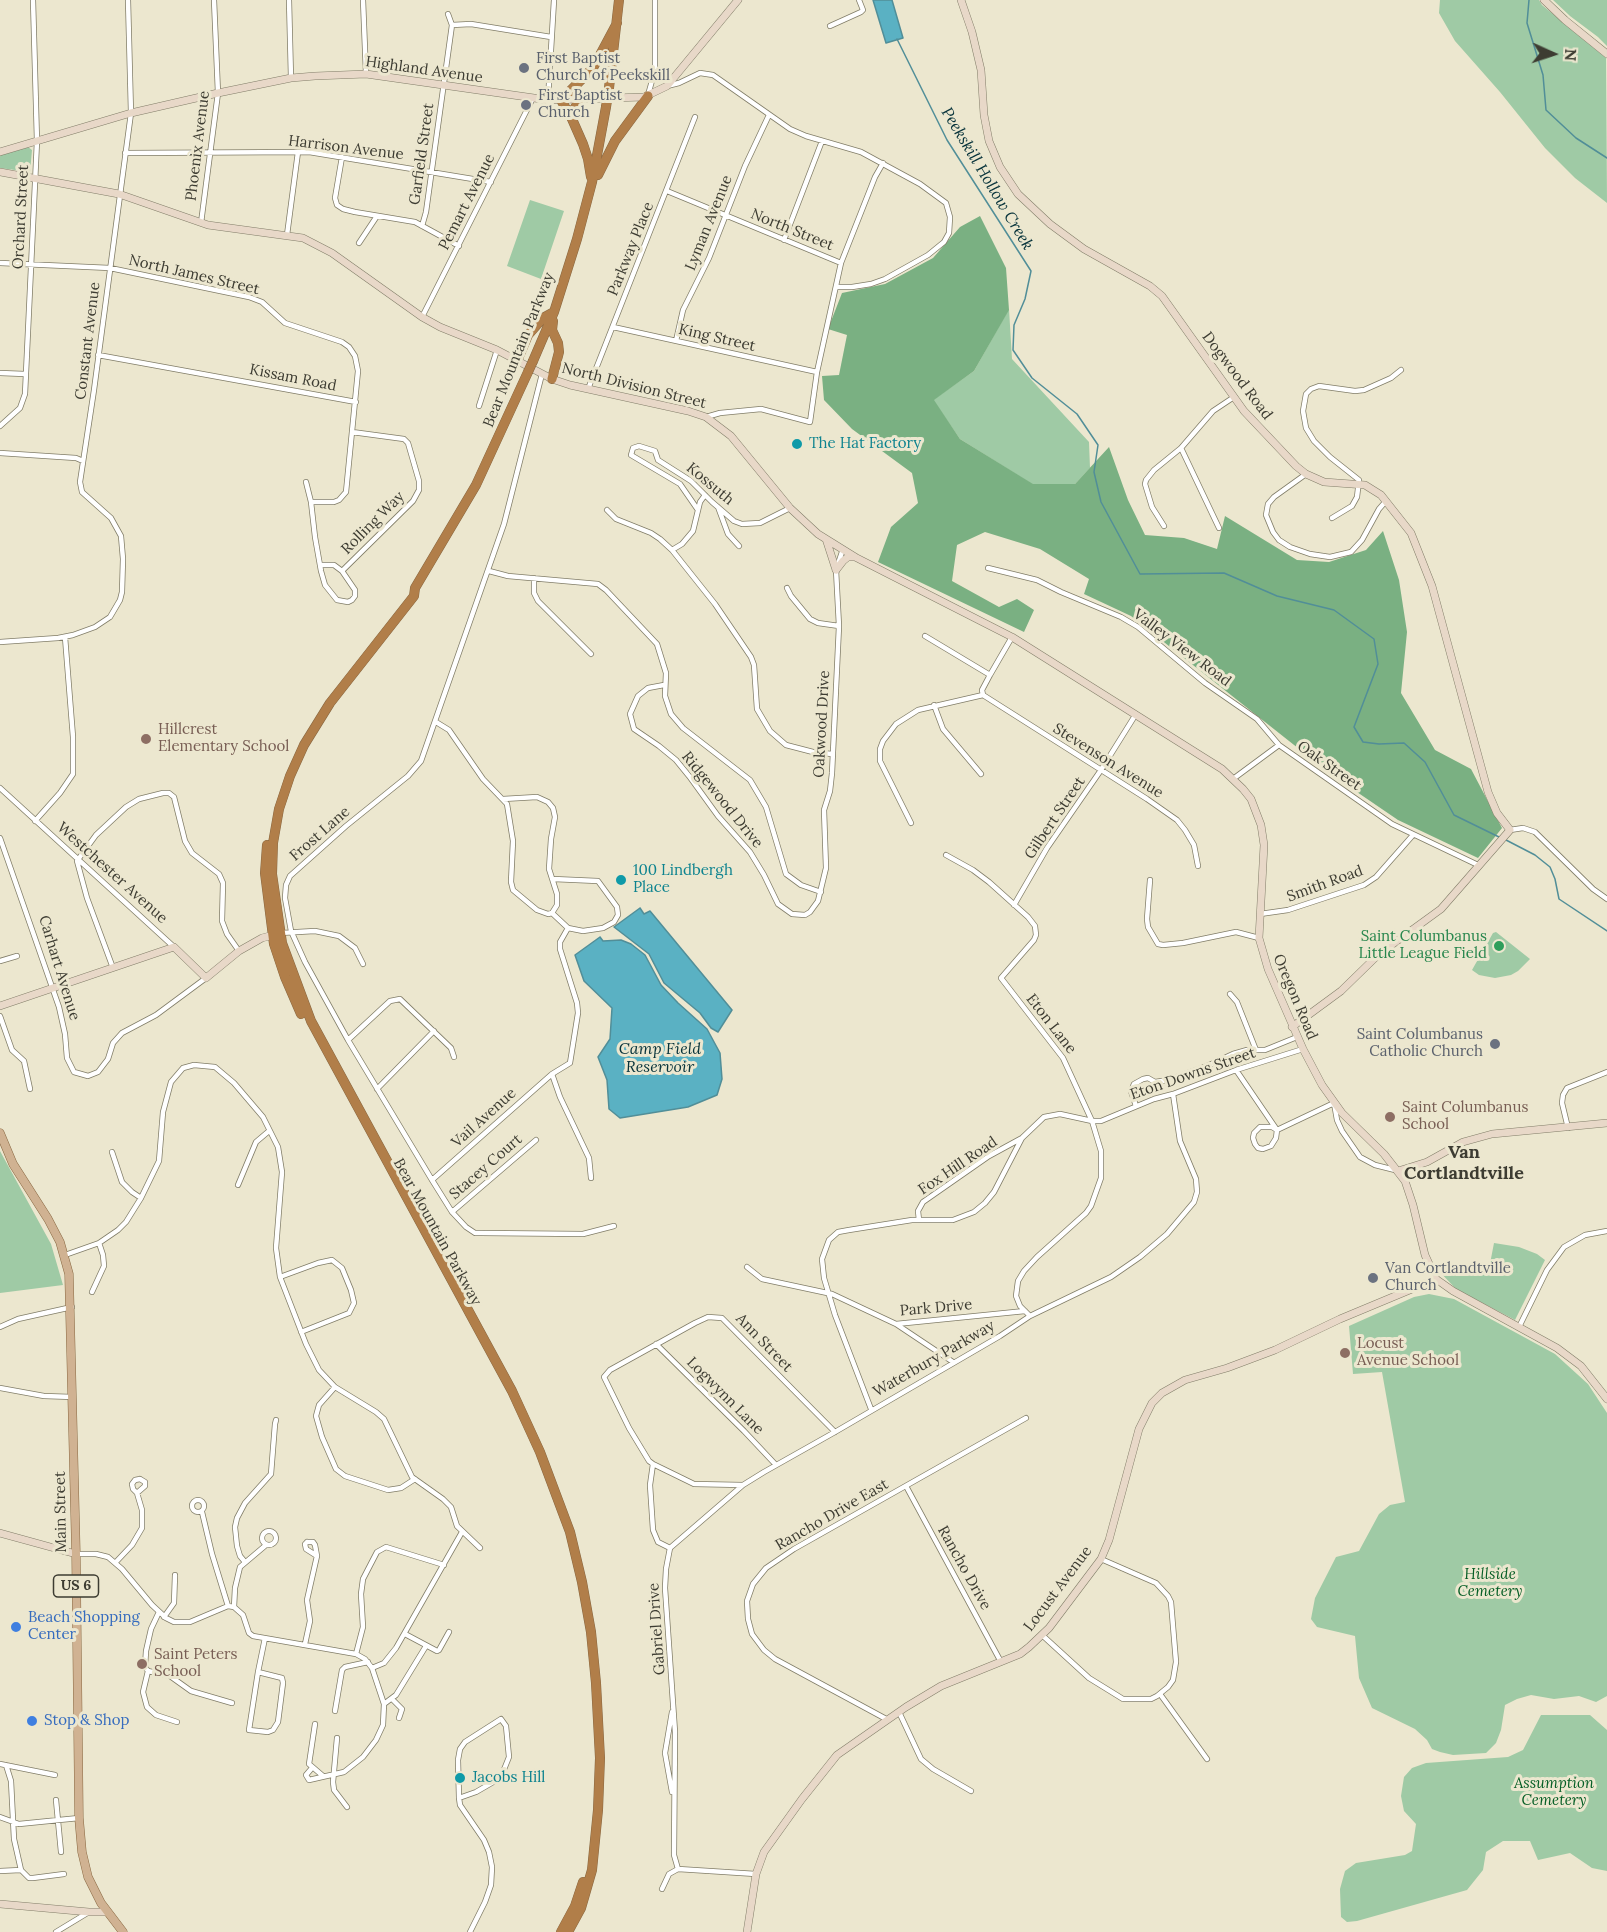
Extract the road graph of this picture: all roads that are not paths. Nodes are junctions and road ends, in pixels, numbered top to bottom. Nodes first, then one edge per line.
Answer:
1 (33, 0) edge
2 (128, 0) edge
3 (214, 0) edge
4 (289, 0) edge
5 (363, 0) edge
6 (554, 0) edge
7 (619, 0) edge
8 (655, 0) edge
9 (738, 0) edge
10 (859, 0) edge
11 (961, 0) edge
12 (1544, 0) edge
13 (448, 14) dead end
14 (617, 23) junction
15 (452, 24) junction
16 (830, 26) dead end
17 (552, 37) junction
18 (1607, 54) edge
19 (593, 68) junction
20 (612, 69) junction
21 (366, 74) junction
22 (291, 78) junction
23 (444, 86) junction
24 (667, 86) junction
25 (218, 93) junction
26 (648, 96) junction
27 (533, 98) junction
28 (548, 100) junction
29 (561, 100) junction
30 (580, 100) junction
31 (131, 113) junction
32 (769, 115) junction
33 (695, 117) dead end
34 (572, 119) junction
35 (37, 141) junction
36 (822, 141) junction
37 (583, 144) junction
38 (600, 148) junction
39 (0, 152) edge
40 (210, 152) junction
41 (298, 152) junction
42 (125, 153) junction
43 (342, 157) junction
44 (883, 163) junction
45 (0, 172) edge
46 (432, 172) junction
47 (35, 178) junction
48 (491, 182) junction
49 (592, 182) junction
50 (667, 191) junction
51 (119, 194) junction
52 (377, 216) junction
53 (725, 216) junction
54 (201, 223) junction
55 (422, 226) junction
56 (287, 235) junction
57 (784, 240) junction
58 (359, 243) dead end
59 (459, 246) junction
60 (0, 263) edge
61 (841, 263) junction
62 (30, 264) junction
63 (110, 268) junction
64 (836, 287) junction
65 (554, 312) junction
66 (422, 317) junction
67 (613, 327) junction
68 (530, 332) junction
69 (544, 334) junction
70 (557, 340) junction
71 (676, 341) junction
72 (538, 348) junction
73 (497, 350) junction
74 (98, 355) junction
75 (517, 361) junction
76 (1401, 370) dead end
77 (817, 372) junction
78 (0, 373) edge
79 (25, 374) junction
80 (547, 376) junction
81 (588, 389) junction
82 (1233, 397) junction
83 (356, 402) junction
84 (479, 406) dead end
85 (706, 417) junction
86 (0, 426) edge
87 (352, 432) junction
88 (1181, 448) junction
89 (0, 453) edge
90 (83, 461) junction
91 (1306, 474) junction
92 (306, 483) dead end
93 (1359, 485) junction
94 (705, 495) junction
95 (1386, 500) junction
96 (311, 502) junction
97 (718, 507) junction
98 (790, 508) junction
99 (607, 510) dead end
100 (698, 510) junction
101 (1332, 518) dead end
102 (1164, 526) dead end
103 (1219, 528) dead end
104 (826, 539) junction
105 (739, 546) dead end
106 (843, 549) junction
107 (672, 550) junction
108 (855, 557) junction
109 (320, 565) junction
110 (988, 568) dead end
111 (836, 570) junction
112 (342, 571) junction
113 (489, 571) junction
114 (534, 578) junction
115 (787, 588) dead end
116 (951, 605) joint
117 (839, 626) junction
118 (925, 636) dead end
119 (1012, 636) junction
120 (64, 637) junction
121 (0, 642) edge
122 (591, 654) dead end
123 (990, 675) junction
124 (664, 686) junction
125 (983, 695) junction
126 (934, 705) junction
127 (1136, 714) junction
128 (435, 722) junction
129 (1279, 746) junction
130 (832, 754) junction
131 (1101, 770) junction
132 (981, 774) dead end
133 (1233, 779) junction
134 (0, 788) edge
135 (503, 799) junction
136 (35, 820) junction
137 (911, 823) dead end
138 (1508, 833) junction
139 (1413, 835) junction
140 (0, 838) edge
141 (946, 855) dead end
142 (77, 861) junction
143 (1478, 865) junction
144 (1197, 866) dead end
145 (553, 879) junction
146 (1150, 880) dead end
147 (822, 892) junction
148 (1607, 899) edge
149 (1014, 905) junction
150 (552, 913) junction
151 (1260, 914) junction
152 (568, 928) junction
153 (291, 931) junction
154 (276, 934) junction
155 (1259, 938) junction
156 (174, 947) junction
157 (239, 951) junction
158 (17, 956) dead end
159 (0, 962) edge
160 (363, 964) dead end
161 (113, 968) junction
162 (206, 978) junction
163 (52, 988) junction
164 (1230, 994) dead end
165 (0, 1006) edge
166 (0, 1016) edge
167 (1292, 1027) junction
168 (434, 1031) junction
169 (1297, 1037) junction
170 (348, 1040) junction
171 (1303, 1049) junction
172 (1256, 1050) junction
173 (454, 1057) dead end
174 (1236, 1070) junction
175 (1607, 1072) edge
176 (552, 1074) junction
177 (30, 1089) dead end
178 (377, 1089) junction
179 (1173, 1094) junction
180 (1334, 1103) junction
181 (1136, 1106) junction
182 (1092, 1121) junction
183 (1607, 1123) edge
184 (1568, 1128) junction
185 (1276, 1130) junction
186 (269, 1131) junction
187 (0, 1133) edge
188 (1022, 1138) junction
189 (536, 1140) dead end
190 (112, 1152) dead end
191 (1398, 1171) junction
192 (591, 1178) dead end
193 (432, 1180) junction
194 (238, 1185) dead end
195 (141, 1198) junction
196 (452, 1212) junction
197 (919, 1220) junction
198 (614, 1226) dead end
199 (1607, 1231) edge
200 (99, 1244) junction
201 (65, 1255) junction
202 (747, 1267) dead end
203 (280, 1277) junction
204 (1436, 1280) junction
205 (92, 1292) dead end
206 (828, 1293) junction
207 (72, 1307) junction
208 (1025, 1311) junction
209 (1030, 1316) junction
210 (896, 1324) junction
211 (0, 1327) edge
212 (1519, 1327) junction
213 (301, 1332) junction
214 (656, 1344) junction
215 (953, 1362) junction
216 (0, 1388) edge
217 (335, 1388) junction
218 (73, 1397) junction
219 (1607, 1399) edge
220 (871, 1409) junction
221 (1026, 1418) dead end
222 (276, 1420) dead end
223 (835, 1432) junction
224 (653, 1464) junction
225 (776, 1465) junction
226 (415, 1479) junction
227 (743, 1485) junction
228 (906, 1486) junction
229 (137, 1493) dead end
230 (202, 1512) dead end
231 (462, 1532) junction
232 (0, 1533) edge
233 (266, 1545) dead end
234 (480, 1548) dead end
235 (670, 1548) junction
236 (76, 1554) junction
237 (316, 1556) dead end
238 (1101, 1559) junction
239 (244, 1562) junction
240 (115, 1563) junction
241 (444, 1565) junction
242 (175, 1575) dead end
243 (228, 1606) junction
244 (234, 1607) junction
245 (159, 1612) junction
246 (164, 1617) junction
247 (449, 1632) dead end
248 (405, 1634) junction
249 (1042, 1635) junction
250 (265, 1638) junction
251 (305, 1644) junction
252 (426, 1646) junction
253 (356, 1654) junction
254 (368, 1662) junction
255 (1001, 1662) junction
256 (372, 1668) junction
257 (148, 1671) junction
258 (258, 1672) junction
259 (1160, 1694) junction
260 (392, 1699) junction
261 (232, 1703) dead end
262 (384, 1704) junction
263 (673, 1709) junction
264 (335, 1711) dead end
265 (899, 1712) junction
266 (399, 1718) dead end
267 (888, 1720) junction
268 (177, 1722) dead end
269 (315, 1724) dead end
270 (337, 1738) dead end
271 (1207, 1759) dead end
272 (3, 1765) edge
273 (312, 1768) junction
274 (55, 1775) dead end
275 (334, 1775) junction
276 (323, 1776) junction
277 (970, 1791) dead end
278 (459, 1798) junction
279 (56, 1800) dead end
280 (674, 1800) junction
281 (347, 1807) dead end
282 (0, 1817) edge
283 (79, 1818) junction
284 (57, 1820) junction
285 (14, 1822) junction
286 (61, 1852) dead end
287 (678, 1869) junction
288 (21, 1870) junction
289 (0, 1871) edge
290 (64, 1874) dead end
291 (756, 1874) junction
292 (662, 1889) dead end
293 (0, 1904) edge
294 (89, 1912) junction
295 (107, 1912) junction
296 (56, 1932) edge
297 (123, 1932) edge
298 (470, 1932) edge
299 (561, 1932) edge
300 (568, 1932) edge
301 (747, 1932) edge

1 - 35 street, Orchard Street
2 - 31 street, Constant Avenue
3 - 25 street, Phoenix Avenue
4 - 22 street
5 - 21 street
6 - 17 street
7 - 14 highway, Bear Mountain Parkway
8 - 26 street
9 - 24 street, Highland Avenue
10 - 16 street
11 - 82 street, Dogwood Road
12 - 18 street
13 - 15 street
14 - 19 highway
14 - 20 highway, Bear Mountain Parkway
15 - 17 street
15 - 23 street, Garfield Street
17 - 28 street
19 - 20 highway
19 - 29 highway
20 - 38 highway, Bear Mountain Parkway, bridge
21 - 22 street, Highland Avenue
21 - 23 street, Highland Avenue
22 - 25 street, Highland Avenue
23 - 27 street, Highland Avenue
23 - 46 street, Garfield Street
24 - 26 street, Highland Avenue
24 - 32 street
25 - 31 street, Highland Avenue
25 - 40 street, Phoenix Avenue
26 - 30 street, Highland Avenue
26 - 49 highway
27 - 28 street, Highland Avenue
27 - 48 street, Pemart Avenue
28 - 29 street, Highland Avenue
29 - 30 street, Highland Avenue
29 - 34 highway
30 - 34 highway
31 - 35 street, Highland Avenue
31 - 42 street, Constant Avenue
32 - 36 street
32 - 53 street, Lyman Avenue
33 - 50 street, Parkway Place
34 - 37 highway
35 - 39 street, Highland Avenue
35 - 47 street, Orchard Street
36 - 44 street
36 - 57 street
37 - 38 highway
37 - 49 highway
38 - 49 highway, Bear Mountain Parkway
40 - 41 street, Harrison Avenue
40 - 42 street, Harrison Avenue
40 - 54 street, Phoenix Avenue
41 - 43 street, Harrison Avenue
41 - 56 street
42 - 51 street, Constant Avenue
43 - 46 street, Harrison Avenue
43 - 52 street
44 - 61 street
44 - 64 street
45 - 47 street, North Division Street
46 - 48 street, Harrison Avenue
46 - 55 street, Garfield Street
47 - 51 street, North Division Street
47 - 62 street, Orchard Street
48 - 59 street, Pemart Avenue
49 - 65 highway, Bear Mountain Parkway
50 - 53 street, North Street
50 - 67 street, Parkway Place
51 - 54 street, North Division Street
51 - 63 street, Constant Avenue
52 - 55 street
52 - 58 street
53 - 57 street, North Street
53 - 71 street, Lyman Avenue
54 - 56 street, North Division Street
55 - 59 street
56 - 66 street, North Division Street
57 - 61 street, North Street
59 - 66 street, Pemart Avenue
60 - 62 street, North James Street
61 - 64 street
62 - 63 street, North James Street
62 - 79 street, Orchard Street
63 - 74 street, Constant Avenue
63 - 83 street, North James Street
64 - 77 street
65 - 68 highway
65 - 69 highway, Bear Mountain Parkway
65 - 70 highway
66 - 73 street, North Division Street
67 - 71 street, King Street
67 - 81 street, Parkway Place
68 - 69 highway
68 - 75 highway
69 - 72 highway, Bear Mountain Parkway
70 - 72 highway
70 - 80 highway
71 - 77 street, King Street
72 - 154 highway, Bear Mountain Parkway, bridge
73 - 75 street, North Division Street
73 - 84 street
74 - 83 street, Kissam Road
74 - 90 street, Constant Avenue
75 - 80 street, North Division Street
76 - 93 street
77 - 85 street
78 - 79 street
79 - 86 street, Orchard Street
80 - 81 street, North Division Street
80 - 113 street, Frost Lane
81 - 85 street, North Division Street
82 - 88 street
82 - 91 street, Dogwood Road
83 - 87 street, Kissam Road
85 - 98 street, North Division Street
87 - 96 street, Kissam Road
87 - 112 street, Rolling Way
88 - 102 street
88 - 103 street
89 - 90 street
90 - 120 street, Constant Avenue
91 - 93 street, Dogwood Road
91 - 95 street
92 - 96 street
93 - 95 street, Dogwood Road
93 - 101 street
94 - 97 street, Kossuth
94 - 100 street
94 - 100 street, Kossuth
95 - 138 street, Dogwood Road
96 - 109 street
97 - 98 street, Kossuth
97 - 105 street
98 - 104 street, North Division Street
99 - 107 street
100 - 107 street
104 - 106 street, North Division Street
104 - 111 street
106 - 108 street, North Division Street
106 - 111 street, Oakwood Drive
107 - 130 street
108 - 111 street
108 - 116 street, North Division Street
109 - 112 street
109 - 112 street
110 - 129 street, Valley View Road
111 - 117 street, Oakwood Drive
113 - 114 street
113 - 128 street, Frost Lane
114 - 122 street
114 - 124 street
115 - 117 street
116 - 119 street, Oregon Road
117 - 130 street, Oakwood Drive
118 - 123 street
119 - 123 street
119 - 127 street, Oregon Road
120 - 121 street, Constant Avenue
120 - 136 street
123 - 125 street
124 - 147 street
124 - 147 street, Ridgewood Drive
125 - 126 street
125 - 131 street, Stevenson Avenue
126 - 132 street
126 - 137 street
127 - 131 street, Gilbert Street
127 - 133 street, Oregon Road
128 - 135 street
128 - 153 street, Frost Lane
129 - 133 street, Oak Street
129 - 139 street, Oak Street
130 - 147 street, Oakwood Drive
131 - 144 street, Stevenson Avenue
131 - 149 street, Gilbert Street
133 - 151 street, Oregon Road
134 - 136 street, Westchester Avenue
135 - 145 street
135 - 150 street
136 - 142 street, Westchester Avenue
138 - 143 street
138 - 148 street
139 - 143 street
139 - 151 street, Smith Road
140 - 163 street, Carhart Avenue
141 - 149 street
142 - 156 street, Westchester Avenue
142 - 157 street
142 - 161 street
143 - 167 street
145 - 150 street
145 - 152 street
146 - 155 street
149 - 182 street, Eton Lane
150 - 152 street
151 - 155 street, Oregon Road
152 - 176 street, Vail Avenue
153 - 154 street
153 - 160 street
153 - 170 street, Frost Lane
154 - 157 street, Carhart Avenue
154 - 299 highway, Bear Mountain Parkway
154 - 300 highway, Bear Mountain Parkway
155 - 167 street, Oregon Road
156 - 161 street
156 - 162 street, Westchester Avenue
157 - 162 street, Carhart Avenue
158 - 159 street
161 - 163 street
162 - 163 street, Carhart Avenue
163 - 165 street
164 - 172 street
166 - 177 street
167 - 169 street, Oregon Road
168 - 170 street
168 - 173 street
168 - 178 street
169 - 171 street, Oregon Road
169 - 172 street
170 - 178 street, Frost Lane
171 - 174 street, Eton Downs Street
171 - 180 street, Oregon Road
172 - 181 street
174 - 179 street, Eton Downs Street
174 - 185 street
175 - 184 street
176 - 192 street
176 - 193 street, Vail Avenue
178 - 193 street, Frost Lane
179 - 181 street, Eton Downs Street
179 - 209 street, Waterbury Parkway
180 - 185 street
180 - 191 street, Oregon Road
180 - 191 street
181 - 182 street, Eton Downs Street
182 - 188 street, Fox Hill Road
182 - 208 street, Eton Lane
183 - 184 street
184 - 191 street
185 - 185 street
186 - 194 street
186 - 195 street
186 - 203 street
187 - 201 main road, Main Street / US 6
188 - 197 street, Fox Hill Road
188 - 197 street, Fox Hill Road
189 - 196 street, Stacey Court
190 - 195 street
191 - 204 street, Oregon Road
193 - 196 street, Frost Lane
195 - 200 street
196 - 198 street, Frost Lane
197 - 206 street, Fox Hill Road
199 - 212 street
200 - 201 street
200 - 205 street
201 - 207 main road, Main Street / US 6
202 - 206 street, Park Drive
203 - 213 street
203 - 213 street
204 - 212 street
204 - 238 street, Locust Avenue
206 - 210 street, Park Drive
206 - 220 street
207 - 211 street
207 - 218 main road, Main Street / US 6
208 - 209 street
208 - 210 street, Park Drive
209 - 215 street, Waterbury Parkway
210 - 215 street
212 - 219 street
213 - 217 street
214 - 223 street, Ann Street
214 - 224 street, Ann Street
214 - 225 street, Logwynn Lane
215 - 220 street, Waterbury Parkway
216 - 218 street
217 - 226 street
217 - 226 street
218 - 236 main road, Main Street / US 6
220 - 223 street, Waterbury Parkway
221 - 228 street, Rancho Drive East
222 - 239 street
223 - 225 street, Waterbury Parkway
224 - 227 street
224 - 235 street
225 - 227 street, Waterbury Parkway
226 - 231 street
227 - 235 street, Waterbury Parkway
228 - 255 street, Rancho Drive
228 - 267 street, Rancho Drive East
229 - 240 street
230 - 243 street
231 - 234 street
231 - 241 street
232 - 236 street
233 - 239 street
235 - 263 street, Gabriel Drive
236 - 240 street
236 - 283 main road, Main Street / US 6
237 - 251 street
238 - 249 street, Locust Avenue
238 - 259 street
239 - 244 street
240 - 245 street
241 - 248 street
241 - 253 street
242 - 246 street
243 - 244 street
243 - 246 street
244 - 250 street
245 - 246 street
245 - 257 street
247 - 252 street
248 - 252 street
248 - 256 street
249 - 255 street, Locust Avenue
249 - 259 street
250 - 251 street
250 - 258 street
251 - 253 street
252 - 260 street
253 - 254 street
254 - 256 street
254 - 264 street
255 - 265 street, Locust Avenue
256 - 262 street
257 - 261 street
257 - 268 street
258 - 258 street
259 - 271 street
260 - 262 street
260 - 266 street
262 - 275 street
263 - 280 street, Gabriel Drive
263 - 280 street, Gabriel Drive
265 - 267 street, Locust Avenue
265 - 277 street
267 - 291 street, Locust Avenue
269 - 273 street
270 - 275 street
272 - 274 street
272 - 285 street
273 - 276 street
273 - 276 street
275 - 276 street
275 - 281 street
278 - 278 street
278 - 298 street
279 - 284 street
280 - 287 street, Gabriel Drive
282 - 285 street
283 - 284 street
283 - 295 main road, Main Street / US 6
284 - 285 street
284 - 286 street
285 - 288 street
287 - 291 street
287 - 292 street
288 - 289 street
288 - 290 street
291 - 301 street, Locust Avenue
293 - 294 street
294 - 295 street
294 - 296 street
295 - 297 main road, Main Street / US 6

